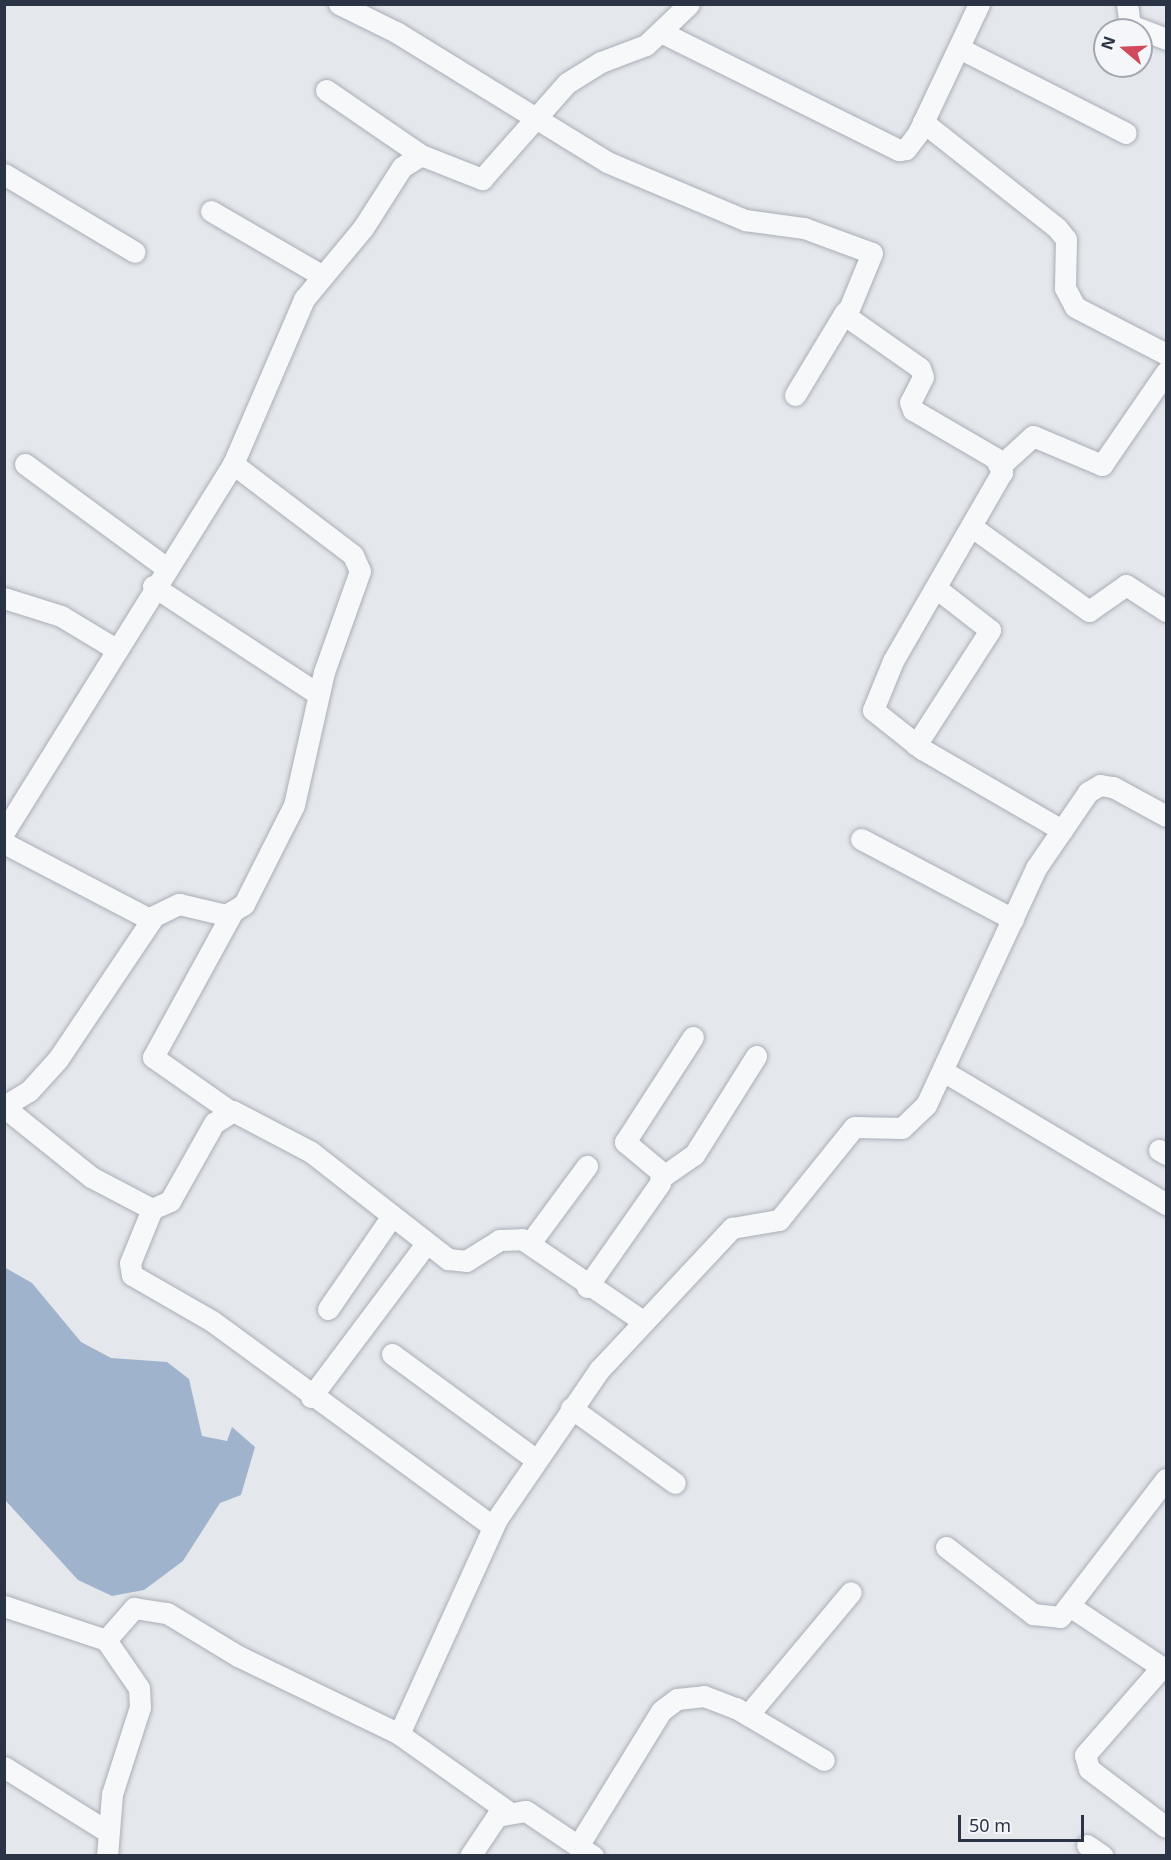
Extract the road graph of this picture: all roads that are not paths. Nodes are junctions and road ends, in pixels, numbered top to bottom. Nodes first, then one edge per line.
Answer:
1 (339, 4) edge
2 (690, 4) edge
3 (980, 4) edge
4 (1127, 4) edge
5 (661, 32) junction
6 (1167, 39) edge
7 (959, 48) junction
8 (326, 90) dead end
9 (534, 118) junction
10 (924, 122) junction
11 (1126, 133) dead end
12 (421, 155) junction
13 (5, 176) edge
14 (211, 211) dead end
15 (135, 252) dead end
16 (321, 275) junction
17 (845, 312) junction
18 (1167, 354) edge
19 (1167, 372) edge
20 (795, 395) dead end
21 (25, 464) dead end
22 (233, 464) junction
23 (1000, 465) junction
24 (972, 527) junction
25 (165, 567) junction
26 (153, 586) junction
27 (936, 588) junction
28 (4, 598) edge
29 (1167, 611) edge
30 (114, 648) junction
31 (318, 694) junction
32 (916, 745) junction
33 (1167, 816) edge
34 (1062, 830) junction
35 (4, 832) edge
36 (861, 838) dead end
37 (4, 843) edge
38 (232, 913) junction
39 (1013, 919) junction
40 (151, 920) junction
41 (693, 1037) dead end
42 (756, 1056) dead end
43 (942, 1071) junction
44 (4, 1106) edge
45 (230, 1111) junction
46 (587, 1166) dead end
47 (662, 1177) junction
48 (1167, 1204) edge
49 (152, 1209) junction
50 (392, 1216) junction
51 (530, 1243) junction
52 (426, 1244) junction
53 (587, 1287) junction
54 (328, 1309) dead end
55 (641, 1320) junction
56 (392, 1354) dead end
57 (311, 1397) junction
58 (571, 1408) junction
59 (535, 1459) junction
60 (1167, 1479) edge
61 (675, 1484) dead end
62 (493, 1527) junction
63 (946, 1547) dead end
64 (851, 1592) dead end
65 (4, 1606) edge
66 (1071, 1606) junction
67 (106, 1640) junction
68 (1164, 1669) edge
69 (748, 1715) junction
70 (399, 1734) junction
71 (824, 1760) dead end
72 (4, 1767) edge
73 (510, 1814) junction
74 (1167, 1827) edge
75 (108, 1832) junction
76 (585, 1851) edge
77 (107, 1856) edge
78 (470, 1856) edge

1 - 9 street
2 - 5 street
3 - 7 street
4 - 6 street
5 - 9 street
5 - 10 street
7 - 10 street
7 - 11 street
8 - 12 street
9 - 12 street
9 - 17 street
10 - 18 street
12 - 16 street
13 - 15 street
14 - 16 street
16 - 22 street
17 - 20 street
17 - 23 street
19 - 23 street
21 - 25 street
22 - 25 street
22 - 31 street
23 - 24 street
24 - 27 street
24 - 29 street
25 - 26 street
26 - 30 street
26 - 31 street
27 - 32 street
27 - 32 street
28 - 30 street
30 - 35 street
31 - 38 street
32 - 34 street
33 - 34 street
34 - 39 street
36 - 39 street
37 - 40 street
38 - 40 street
38 - 45 street
39 - 43 street
40 - 44 street
41 - 47 street
42 - 47 street
43 - 48 street
43 - 55 street
44 - 49 street
45 - 49 street
45 - 50 street
46 - 51 street
47 - 53 street
49 - 57 street
50 - 52 street
50 - 54 street
51 - 52 street
51 - 53 street
52 - 57 street
53 - 55 street
55 - 58 street
56 - 59 street
57 - 62 street
58 - 59 street
58 - 61 street
59 - 62 street
60 - 66 street
62 - 70 street
63 - 66 street
64 - 69 street
65 - 67 street
66 - 68 street
67 - 70 street
67 - 75 street
68 - 74 street
69 - 71 street
69 - 76 street
70 - 73 street
72 - 75 street
73 - 76 street
73 - 78 street
75 - 77 street

